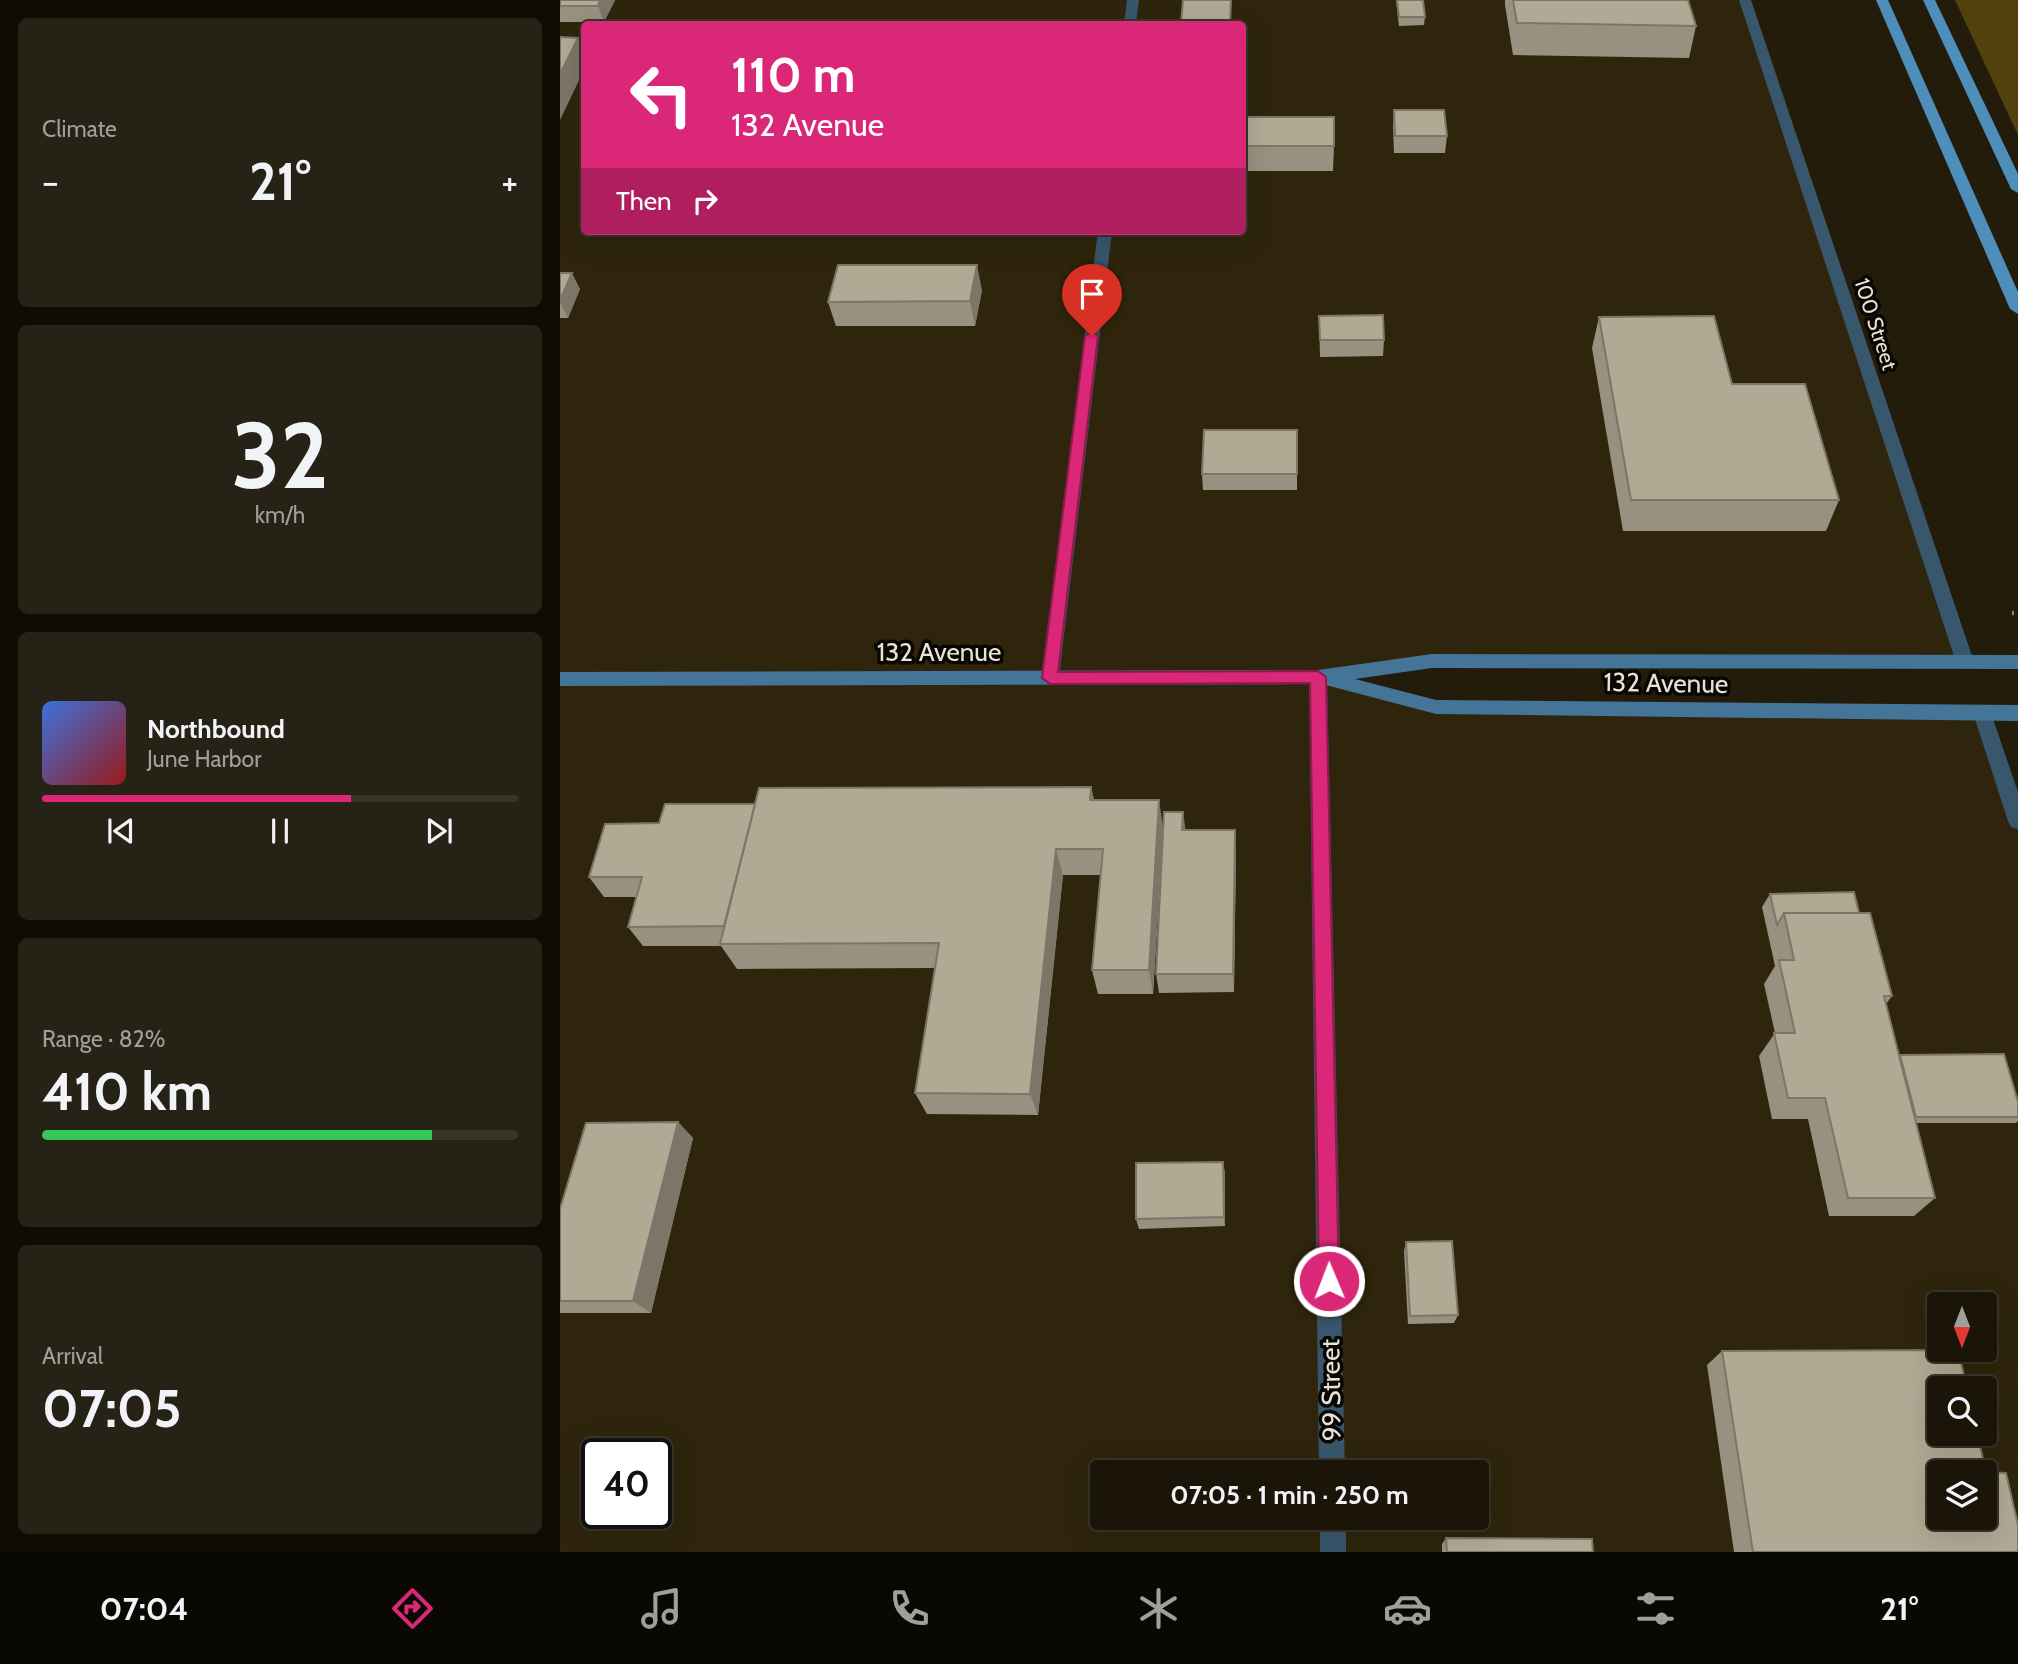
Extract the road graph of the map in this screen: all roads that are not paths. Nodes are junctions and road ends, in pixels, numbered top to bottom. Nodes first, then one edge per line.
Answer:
1 (1133, 0) edge
2 (1745, 0) edge
3 (1882, 0) edge
4 (1929, 0) edge
5 (1130, 21) edge
6 (2018, 189) edge
7 (1105, 235) edge
8 (2018, 309) edge
9 (1965, 662) junction
10 (2018, 662) edge
11 (1318, 677) junction
12 (1050, 678) junction
13 (560, 679) edge
14 (1982, 713) junction
15 (2018, 713) edge
16 (2018, 821) edge
17 (1332, 1460) edge
18 (1333, 1530) edge
19 (1334, 1552) edge

1 - 5 street
2 - 9 street, 100 Street
3 - 8 main road
4 - 6 main road
7 - 12 street
9 - 10 main road, 132 Avenue
9 - 11 main road, 132 Avenue
11 - 12 main road, 132 Avenue
11 - 14 main road, 132 Avenue
11 - 17 street, 99 Street
12 - 13 main road, 132 Avenue
14 - 15 main road, 132 Avenue
14 - 16 street
18 - 19 street

